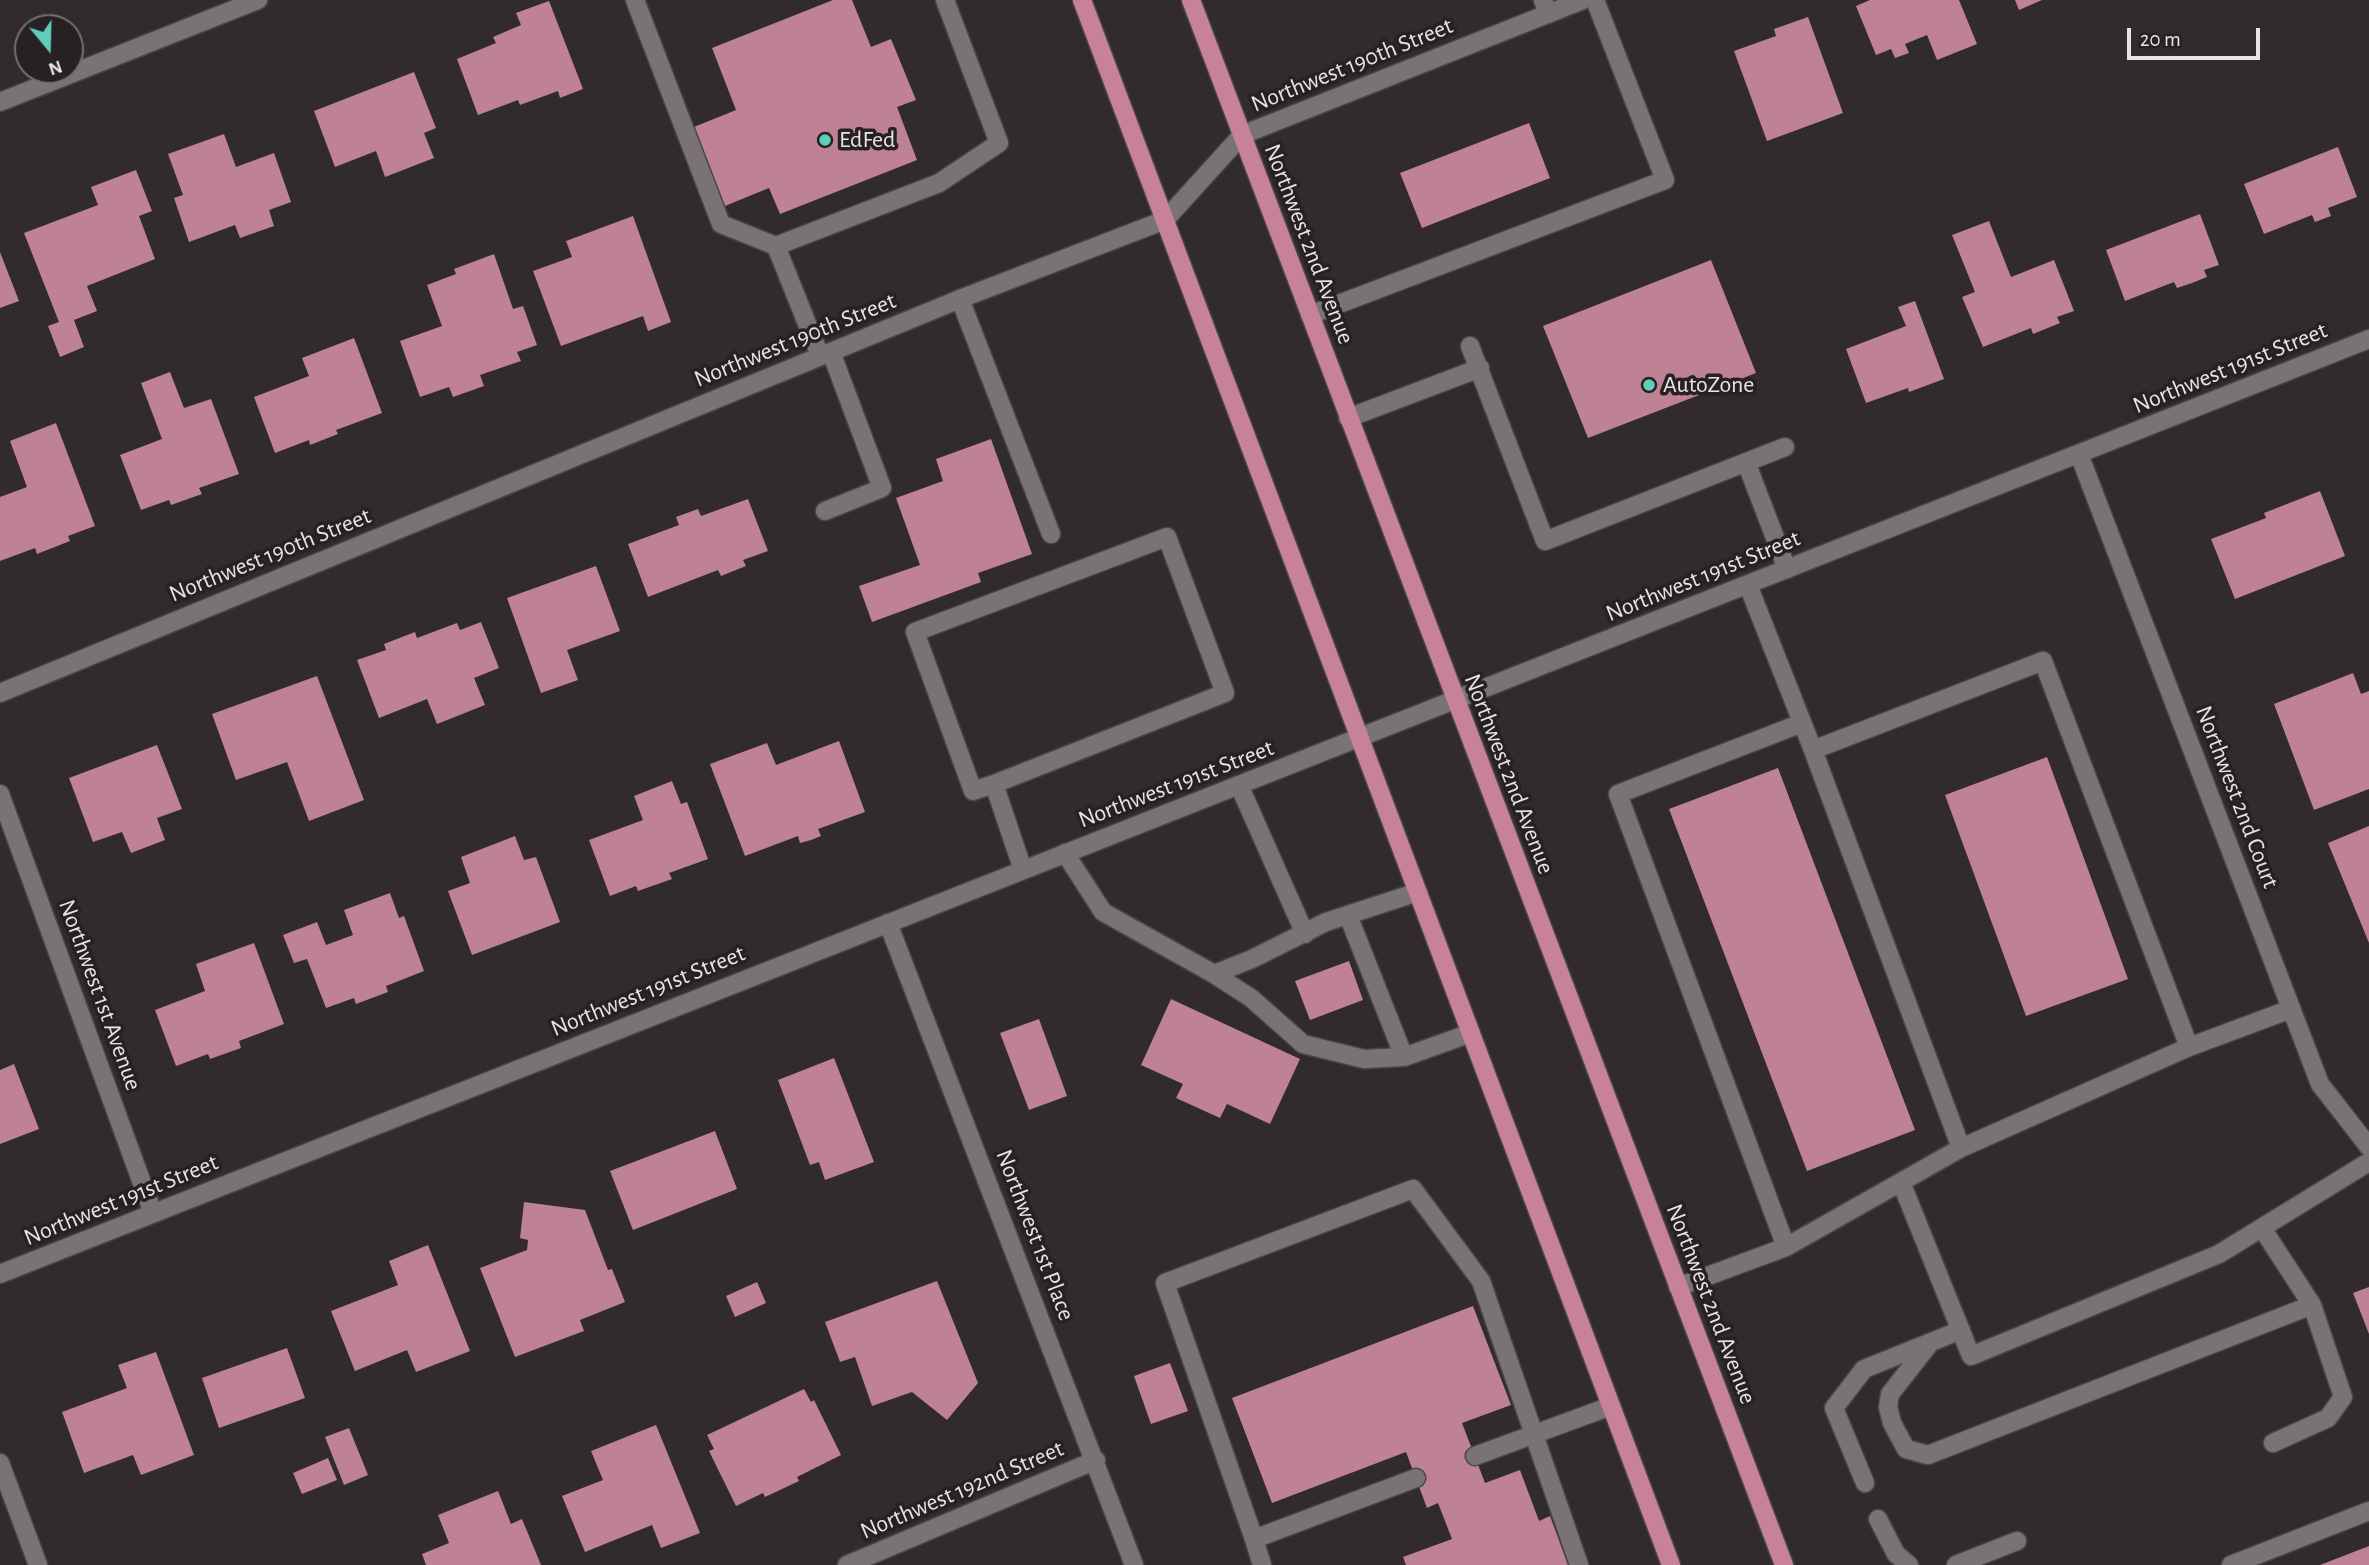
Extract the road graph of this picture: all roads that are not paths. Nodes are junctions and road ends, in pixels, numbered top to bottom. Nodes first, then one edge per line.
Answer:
1 (258, 0) edge
2 (635, 0) edge
3 (945, 0) edge
4 (1082, 0) edge
5 (1191, 0) edge
6 (1583, 0) edge
7 (1595, 0) edge
8 (1546, 7) edge
9 (0, 102) edge
10 (1242, 135) junction
11 (1165, 220) junction
12 (776, 246) junction
13 (960, 299) junction
14 (1310, 315) junction
15 (2369, 339) edge
16 (1470, 346) dead end
17 (825, 354) junction
18 (1480, 368) junction
19 (1348, 418) junction
20 (1785, 447) dead end
21 (2079, 454) junction
22 (1745, 462) junction
23 (825, 511) dead end
24 (1051, 534) dead end
25 (1787, 569) junction
26 (1748, 585) junction
27 (0, 692) edge
28 (1455, 701) junction
29 (1802, 723) junction
30 (1360, 738) junction
31 (1813, 750) junction
32 (994, 784) junction
33 (1239, 785) junction
34 (0, 793) edge
35 (1065, 853) junction
36 (1023, 870) junction
37 (1418, 892) junction
38 (1348, 915) junction
39 (888, 923) junction
40 (1305, 934) junction
41 (1214, 974) junction
42 (2291, 1009) junction
43 (1472, 1033) junction
44 (2189, 1047) junction
45 (1404, 1057) junction
46 (2369, 1147) edge
47 (1961, 1148) junction
48 (2369, 1162) edge
49 (1901, 1182) junction
50 (153, 1213) junction
51 (2262, 1228) junction
52 (1786, 1247) junction
53 (0, 1274) edge
54 (1678, 1287) junction
55 (2312, 1305) junction
56 (1961, 1330) junction
57 (1930, 1343) junction
58 (1611, 1406) junction
59 (1534, 1434) junction
60 (2273, 1443) dead end
61 (1475, 1456) dead end
62 (1096, 1460) junction
63 (0, 1462) edge
64 (1416, 1478) dead end
65 (1865, 1483) dead end
66 (2369, 1511) edge
67 (1878, 1519) dead end
68 (1254, 1539) junction
69 (2017, 1541) dead end
70 (38, 1565) edge
71 (847, 1565) edge
72 (1134, 1565) edge
73 (1262, 1565) edge
74 (1579, 1565) edge
75 (1671, 1565) edge
76 (1784, 1565) edge
77 (1909, 1565) edge
78 (1956, 1565) edge
79 (2231, 1565) edge

1 - 9 street
2 - 12 street
3 - 12 street
4 - 11 main road
5 - 10 main road, Northwest 2nd Avenue
6 - 8 street, Northwest 190th Street
7 - 14 street
8 - 10 street, Northwest 190th Street
10 - 11 street, Northwest 190th Street
10 - 14 main road, Northwest 2nd Avenue
11 - 13 street, Northwest 190th Street
11 - 30 main road
12 - 17 street
13 - 17 street, Northwest 190th Street
13 - 24 street
14 - 19 main road, Northwest 2nd Avenue
15 - 21 street, Northwest 191st Street
16 - 18 street
17 - 23 street
17 - 27 street, Northwest 190th Street
18 - 19 street
18 - 22 street
19 - 28 main road, Northwest 2nd Avenue
20 - 22 street
21 - 25 street, Northwest 191st Street
21 - 42 street, Northwest 2nd Court
22 - 25 street
25 - 26 street, Northwest 191st Street
26 - 28 street, Northwest 191st Street
26 - 29 street
28 - 30 street, Northwest 191st Street
28 - 54 main road, Northwest 2nd Avenue
29 - 31 street
29 - 52 street
30 - 33 street, Northwest 191st Street
30 - 37 main road
31 - 44 street
31 - 47 street
32 - 32 street
32 - 36 street
33 - 35 street, Northwest 191st Street
33 - 40 street
34 - 50 street, Northwest 1st Avenue
35 - 36 street, Northwest 191st Street
35 - 41 street
36 - 39 street, Northwest 191st Street
37 - 38 street
37 - 43 main road
38 - 40 street
38 - 45 street
39 - 50 street, Northwest 191st Street
39 - 62 street, Northwest 1st Place
40 - 41 street
41 - 45 street
42 - 44 street
42 - 46 street, Northwest 2nd Court
43 - 45 street
43 - 58 main road
44 - 47 street
47 - 49 street
48 - 51 street
49 - 52 street
49 - 56 street
50 - 53 street, Northwest 191st Street
51 - 55 street
51 - 56 street
52 - 54 street
54 - 76 main road, Northwest 2nd Avenue
55 - 57 street
55 - 60 street
56 - 57 street
57 - 65 street
58 - 59 street
58 - 75 main road
59 - 61 street
59 - 68 street
59 - 74 street
62 - 71 street, Northwest 192nd Street
62 - 72 street, Northwest 1st Place
63 - 70 street
64 - 68 street
66 - 79 street
67 - 77 street
68 - 73 street
69 - 78 street

